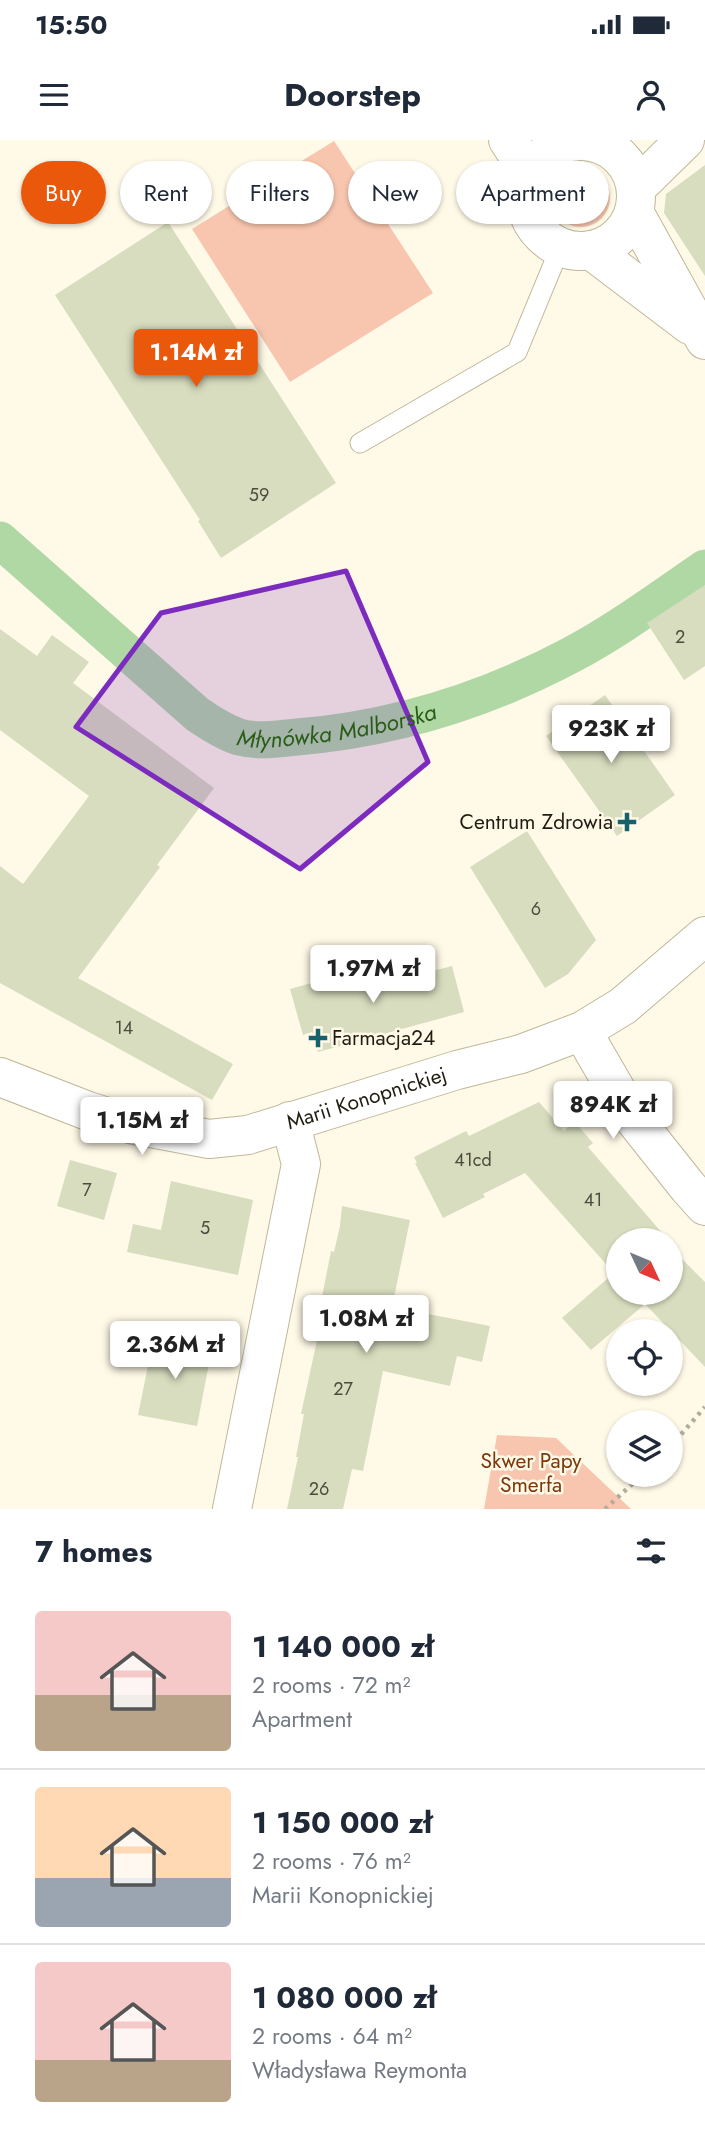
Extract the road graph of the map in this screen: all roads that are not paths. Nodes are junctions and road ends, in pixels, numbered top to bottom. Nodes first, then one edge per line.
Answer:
1 (508, 140) edge
2 (685, 140) edge
3 (590, 141) edge
4 (522, 161) edge
5 (539, 161) edge
6 (635, 200) junction
7 (534, 224) edge
8 (576, 249) junction
9 (703, 336) edge
10 (360, 443) dead end
11 (705, 936) edge
12 (582, 1031) junction
13 (0, 1077) edge
14 (290, 1121) junction
15 (705, 1206) edge
16 (232, 1509) edge

1 - 4 street
2 - 6 street
3 - 5 street
3 - 6 street
6 - 8 street
6 - 9 street
7 - 8 street
8 - 9 street
8 - 10 lane
11 - 12 street, Marii Konopnickiej
12 - 14 street, Marii Konopnickiej
12 - 15 street
13 - 14 street, Marii Konopnickiej
14 - 16 street

